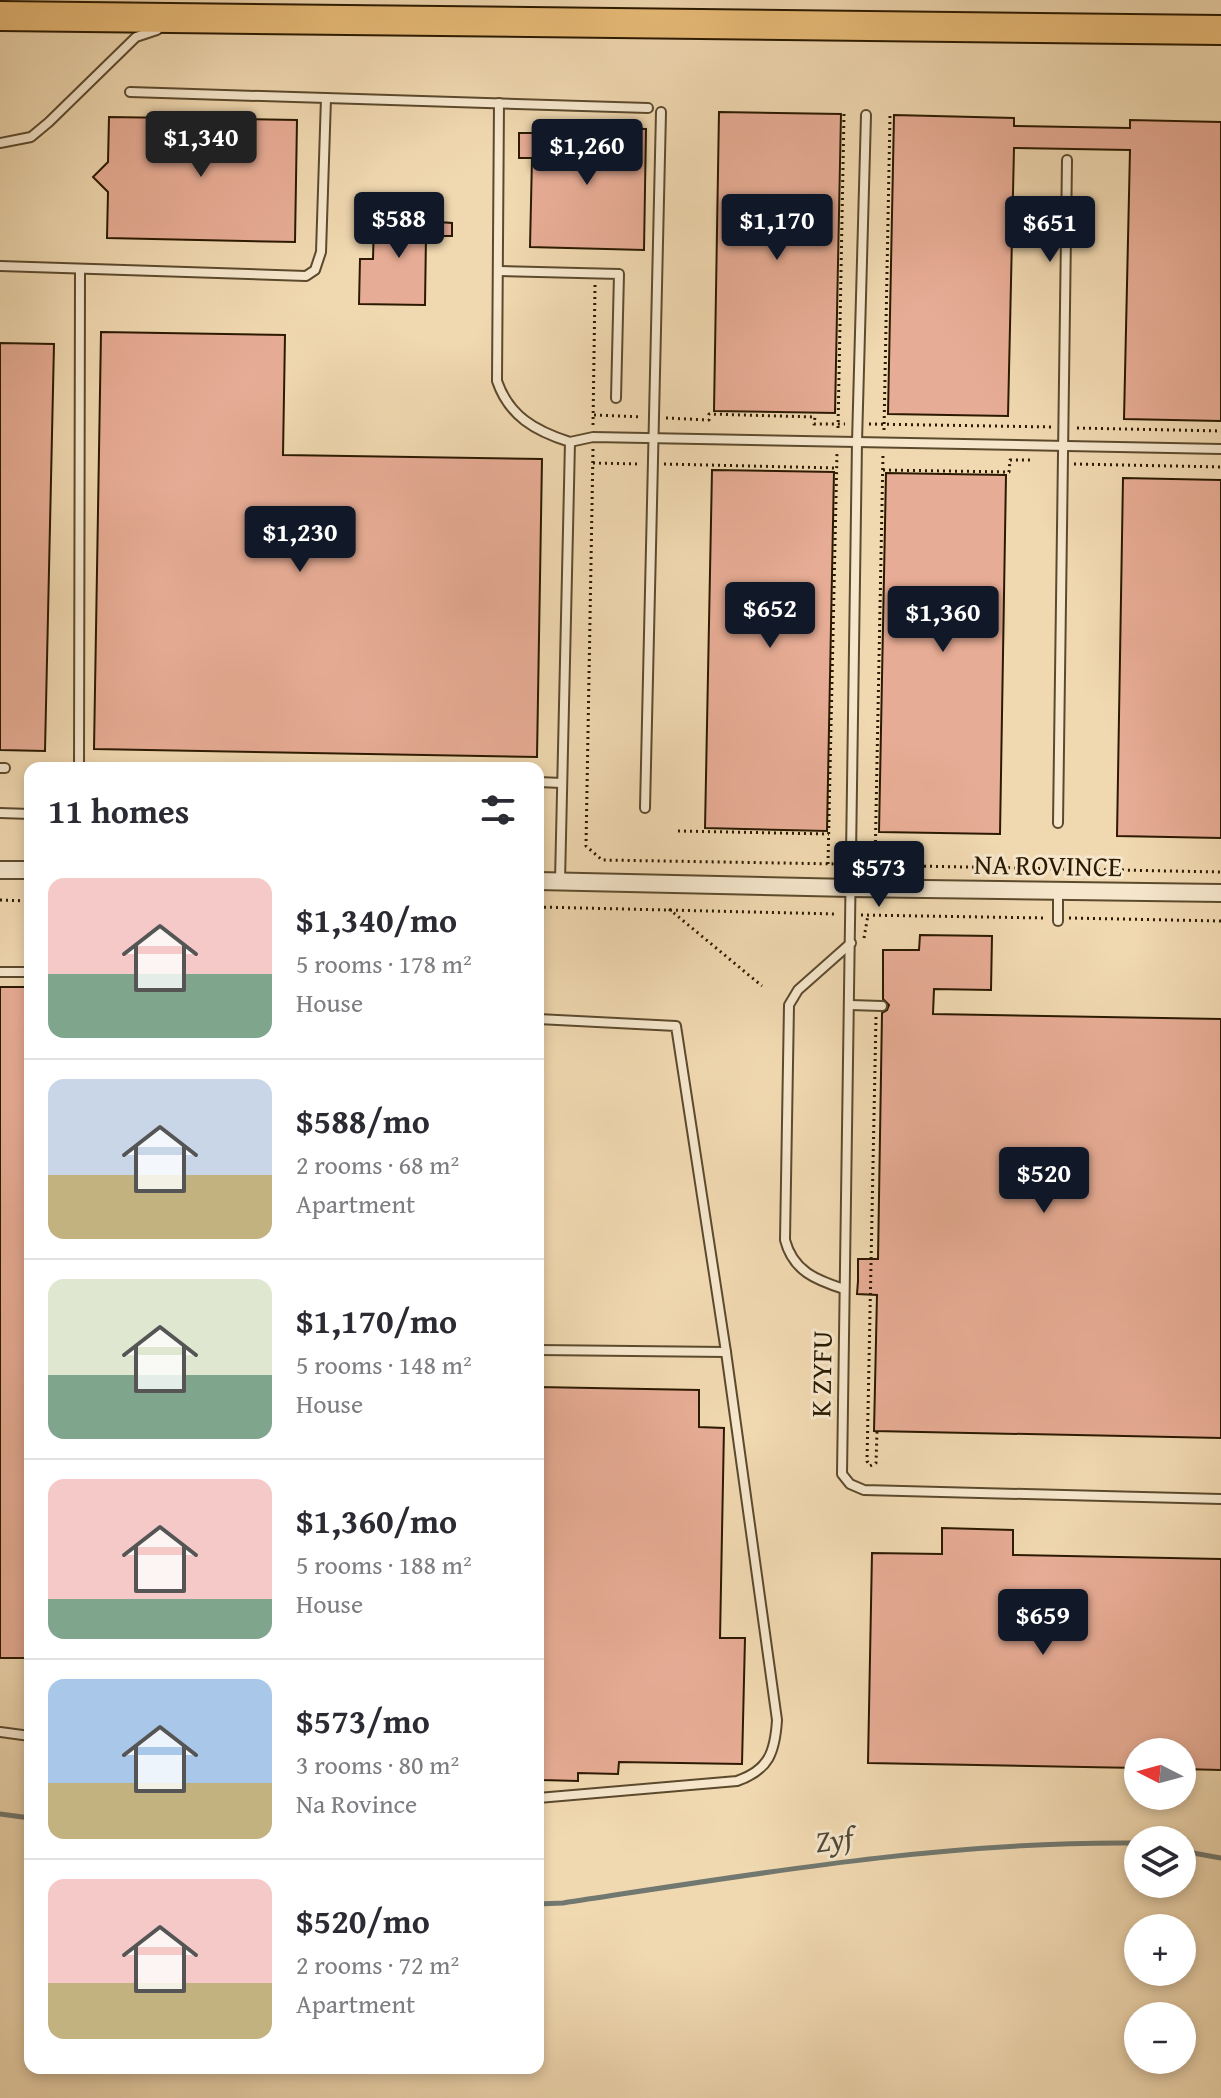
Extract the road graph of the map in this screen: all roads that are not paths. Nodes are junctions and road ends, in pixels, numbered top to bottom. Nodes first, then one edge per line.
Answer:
1 (0, 16) edge
2 (205, 18) junction
3 (1221, 30) edge
4 (130, 92) dead end
5 (326, 98) junction
6 (499, 103) junction
7 (648, 108) dead end
8 (661, 112) dead end
9 (866, 115) dead end
10 (0, 143) edge
11 (1067, 160) dead end
12 (0, 266) edge
13 (80, 269) junction
14 (498, 271) junction
15 (616, 398) dead end
16 (653, 439) junction
17 (570, 442) junction
18 (857, 442) junction
19 (1063, 446) junction
20 (1221, 449) edge
21 (79, 762) edge
22 (544, 782) edge
23 (562, 783) junction
24 (645, 808) dead end
25 (0, 813) edge
26 (24, 814) edge
27 (1058, 823) dead end
28 (0, 870) edge
29 (24, 870) edge
30 (544, 881) edge
31 (560, 881) junction
32 (851, 888) junction
33 (1058, 891) junction
34 (1221, 893) edge
35 (1058, 920) road end
36 (851, 943) junction
37 (0, 972) edge
38 (24, 972) edge
39 (850, 1005) junction
40 (879, 1006) road end
41 (544, 1019) edge
42 (844, 1289) junction
43 (544, 1350) edge
44 (726, 1352) junction
45 (1221, 1499) edge
46 (0, 1732) edge
47 (24, 1735) edge
48 (544, 1797) edge

1 - 2 highway
2 - 3 highway
2 - 10 lane
4 - 5 lane
5 - 6 lane
5 - 13 lane
6 - 7 lane
6 - 14 lane
8 - 16 lane
9 - 18 lane, K ZYFU
11 - 19 lane
12 - 13 lane
13 - 21 lane
14 - 15 lane
14 - 17 lane
16 - 17 lane
16 - 18 lane
16 - 24 lane
17 - 23 lane
18 - 19 lane
18 - 32 lane, K ZYFU
19 - 20 lane
19 - 27 lane
22 - 23 lane
23 - 31 lane
25 - 26 lane
28 - 29 street
30 - 31 street, NA ROVINCE
31 - 32 street, NA ROVINCE
32 - 33 street, NA ROVINCE
32 - 36 lane, K ZYFU
33 - 34 street, NA ROVINCE
33 - 35 lane
36 - 39 lane, K ZYFU
36 - 42 lane
37 - 38 lane
39 - 40 lane
39 - 42 lane, K ZYFU
41 - 44 lane
42 - 45 lane, K ZYFU
43 - 44 lane
44 - 48 lane
46 - 47 lane

